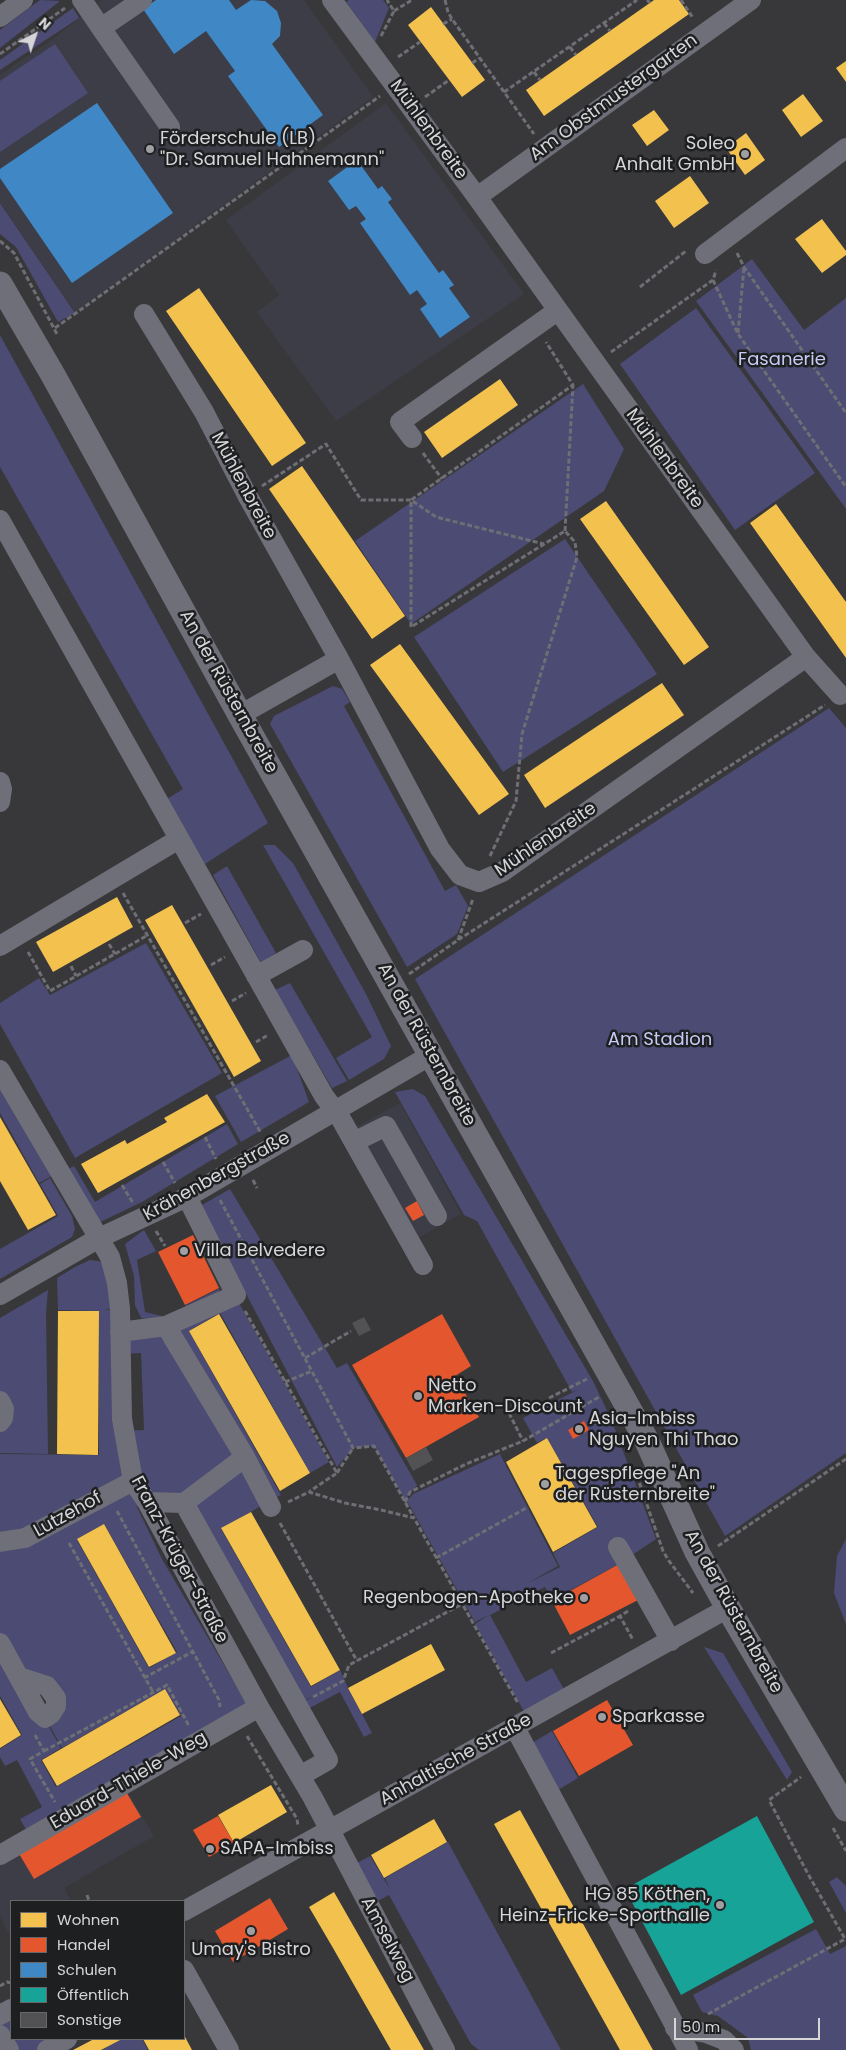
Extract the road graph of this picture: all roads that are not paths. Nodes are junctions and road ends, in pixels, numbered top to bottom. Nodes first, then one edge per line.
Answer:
1 (22, 0) edge
2 (142, 0) edge
3 (332, 0) edge
4 (751, 0) edge
5 (75, 3) edge
6 (0, 17) edge
7 (101, 28) junction
8 (170, 127) dead end
9 (846, 148) edge
10 (477, 197) junction
11 (703, 256) road end
12 (0, 284) edge
13 (144, 314) dead end
14 (552, 314) junction
15 (412, 438) road end
16 (0, 520) edge
17 (806, 658) junction
18 (339, 659) junction
19 (840, 695) road end
20 (240, 715) junction
21 (0, 782) edge
22 (0, 802) edge
23 (179, 839) junction
24 (0, 946) edge
25 (303, 950) dead end
26 (253, 984) junction
27 (431, 1055) junction
28 (0, 1070) edge
29 (334, 1110) junction
30 (354, 1142) junction
31 (181, 1190) junction
32 (437, 1216) dead end
33 (99, 1238) junction
34 (423, 1265) dead end
35 (0, 1295) edge
36 (166, 1326) junction
37 (120, 1332) junction
38 (0, 1401) edge
39 (0, 1422) edge
40 (245, 1457) junction
41 (133, 1481) junction
42 (147, 1502) junction
43 (184, 1503) junction
44 (271, 1507) road end
45 (0, 1542) edge
46 (618, 1547) dead end
47 (728, 1608) junction
48 (671, 1641) junction
49 (0, 1643) edge
50 (18, 1677) dead end
51 (259, 1707) junction
52 (519, 1719) junction
53 (300, 1776) junction
54 (846, 1810) edge
55 (330, 1830) junction
56 (0, 1855) edge
57 (185, 1910) edge
58 (185, 1972) edge
59 (678, 2029) junction
60 (0, 2035) edge
61 (65, 2040) edge
62 (8, 2050) edge
63 (48, 2050) edge
64 (229, 2050) edge
65 (445, 2050) edge
66 (688, 2050) edge
67 (734, 2050) edge

1 - 6 street
2 - 7 street
3 - 10 street, Mühlenbreite
4 - 10 street, Am Obstmustergarten
5 - 7 street
7 - 8 street
9 - 11 street
10 - 14 street, Mühlenbreite
12 - 20 main road, An der Rüsternbreite
13 - 18 street, Mühlenbreite
14 - 15 street
14 - 17 street, Mühlenbreite
16 - 23 street
17 - 18 street, Mühlenbreite
17 - 19 street, Mühlenbreite
18 - 20 street
20 - 27 main road, An der Rüsternbreite
21 - 22 street
23 - 24 street
23 - 26 street
25 - 26 street
26 - 29 street
27 - 29 street, Krähenbergstraße
27 - 47 main road, An der Rüsternbreite
28 - 33 street, Franz-Krüger-Straße
29 - 30 street
29 - 31 street, Krähenbergstraße
30 - 32 street
30 - 34 street
31 - 33 street, Krähenbergstraße
31 - 36 street
33 - 35 street, Krähenbergstraße
33 - 37 street, Franz-Krüger-Straße
36 - 37 street
36 - 40 street
37 - 41 street, Franz-Krüger-Straße
38 - 39 street
40 - 43 street
40 - 44 street
41 - 42 street, Franz-Krüger-Straße
41 - 45 street, Lutzehof
42 - 43 street
42 - 51 street, Franz-Krüger-Straße
43 - 53 street
46 - 48 street
47 - 48 street, Anhaltische Straße
47 - 54 main road, An der Rüsternbreite
48 - 52 street, Anhaltische Straße
49 - 50 street
51 - 53 street, Franz-Krüger-Straße
51 - 56 street, Eduard-Thiele-Weg
52 - 55 street, Anhaltische Straße
52 - 59 street
53 - 55 street, Franz-Krüger-Straße
55 - 57 street, Anhaltische Straße
55 - 65 street, Amselweg
58 - 64 street
59 - 66 street
59 - 67 street
60 - 62 street
61 - 63 street

